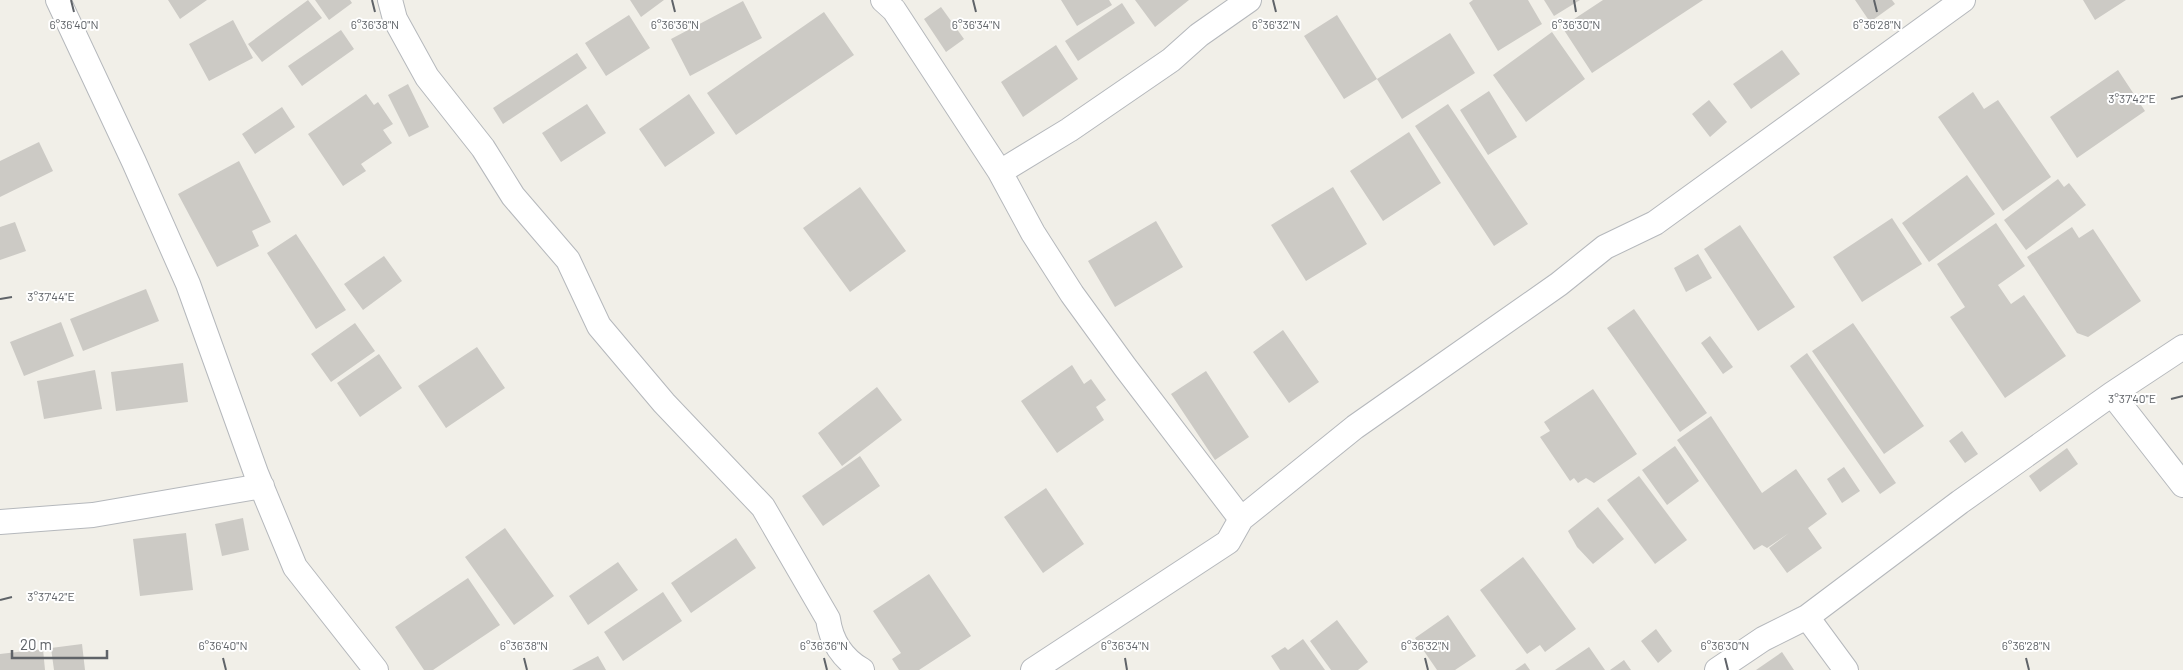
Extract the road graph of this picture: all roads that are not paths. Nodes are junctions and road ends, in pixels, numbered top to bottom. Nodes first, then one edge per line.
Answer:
1 (58, 0) edge
2 (390, 0) edge
3 (883, 0) edge
4 (1249, 0) edge
5 (1963, 0) edge
6 (1000, 172) junction
7 (2183, 347) edge
8 (2112, 394) junction
9 (2183, 485) edge
10 (262, 486) junction
11 (1242, 519) junction
12 (0, 522) edge
13 (1806, 617) junction
14 (376, 670) edge
15 (862, 670) edge
16 (1033, 670) edge
17 (1717, 670) edge
18 (1846, 670) edge

1 - 10 street
2 - 15 street
3 - 6 street
4 - 6 street
5 - 11 street
6 - 11 street
7 - 8 street
8 - 9 street
8 - 13 street
10 - 12 street
10 - 14 street
11 - 16 street
13 - 17 street
13 - 18 street

